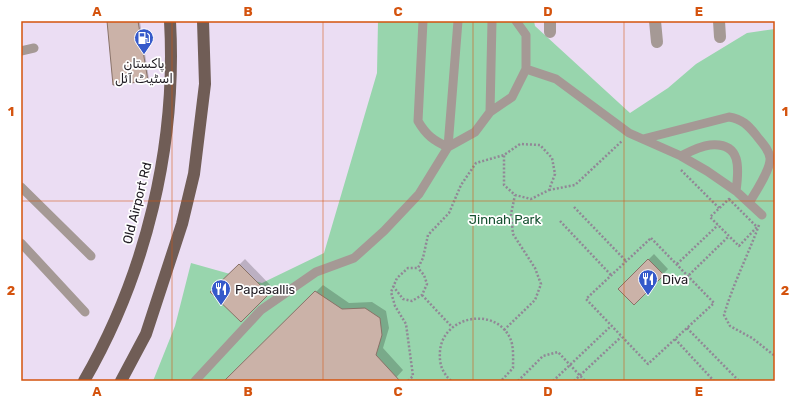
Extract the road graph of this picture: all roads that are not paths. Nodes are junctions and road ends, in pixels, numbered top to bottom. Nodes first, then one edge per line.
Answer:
1 (170, 21) edge
2 (203, 21) edge
3 (423, 21) edge
4 (458, 21) edge
5 (492, 21) edge
6 (516, 21) edge
7 (655, 21) edge
8 (719, 21) edge
9 (720, 37) dead end
10 (657, 42) dead end
11 (34, 48) dead end
12 (21, 50) edge
13 (526, 69) junction
14 (490, 112) junction
15 (643, 139) junction
16 (448, 147) junction
17 (681, 156) junction
18 (21, 187) edge
19 (736, 191) junction
20 (749, 203) junction
21 (762, 215) road end
22 (21, 244) edge
23 (91, 256) dead end
24 (85, 312) dead end
25 (84, 381) edge
26 (121, 381) edge
27 (195, 381) edge

1 - 25 main road, Old Airport Rd
2 - 26 main road
3 - 16 lane
4 - 16 lane
5 - 14 lane
6 - 13 lane
7 - 10 street
8 - 9 street
11 - 12 lane
13 - 14 lane
13 - 15 lane
14 - 16 lane
15 - 17 lane
15 - 20 lane
16 - 27 lane
17 - 19 lane
17 - 19 lane
18 - 23 lane
19 - 20 lane
20 - 21 lane
22 - 24 lane

